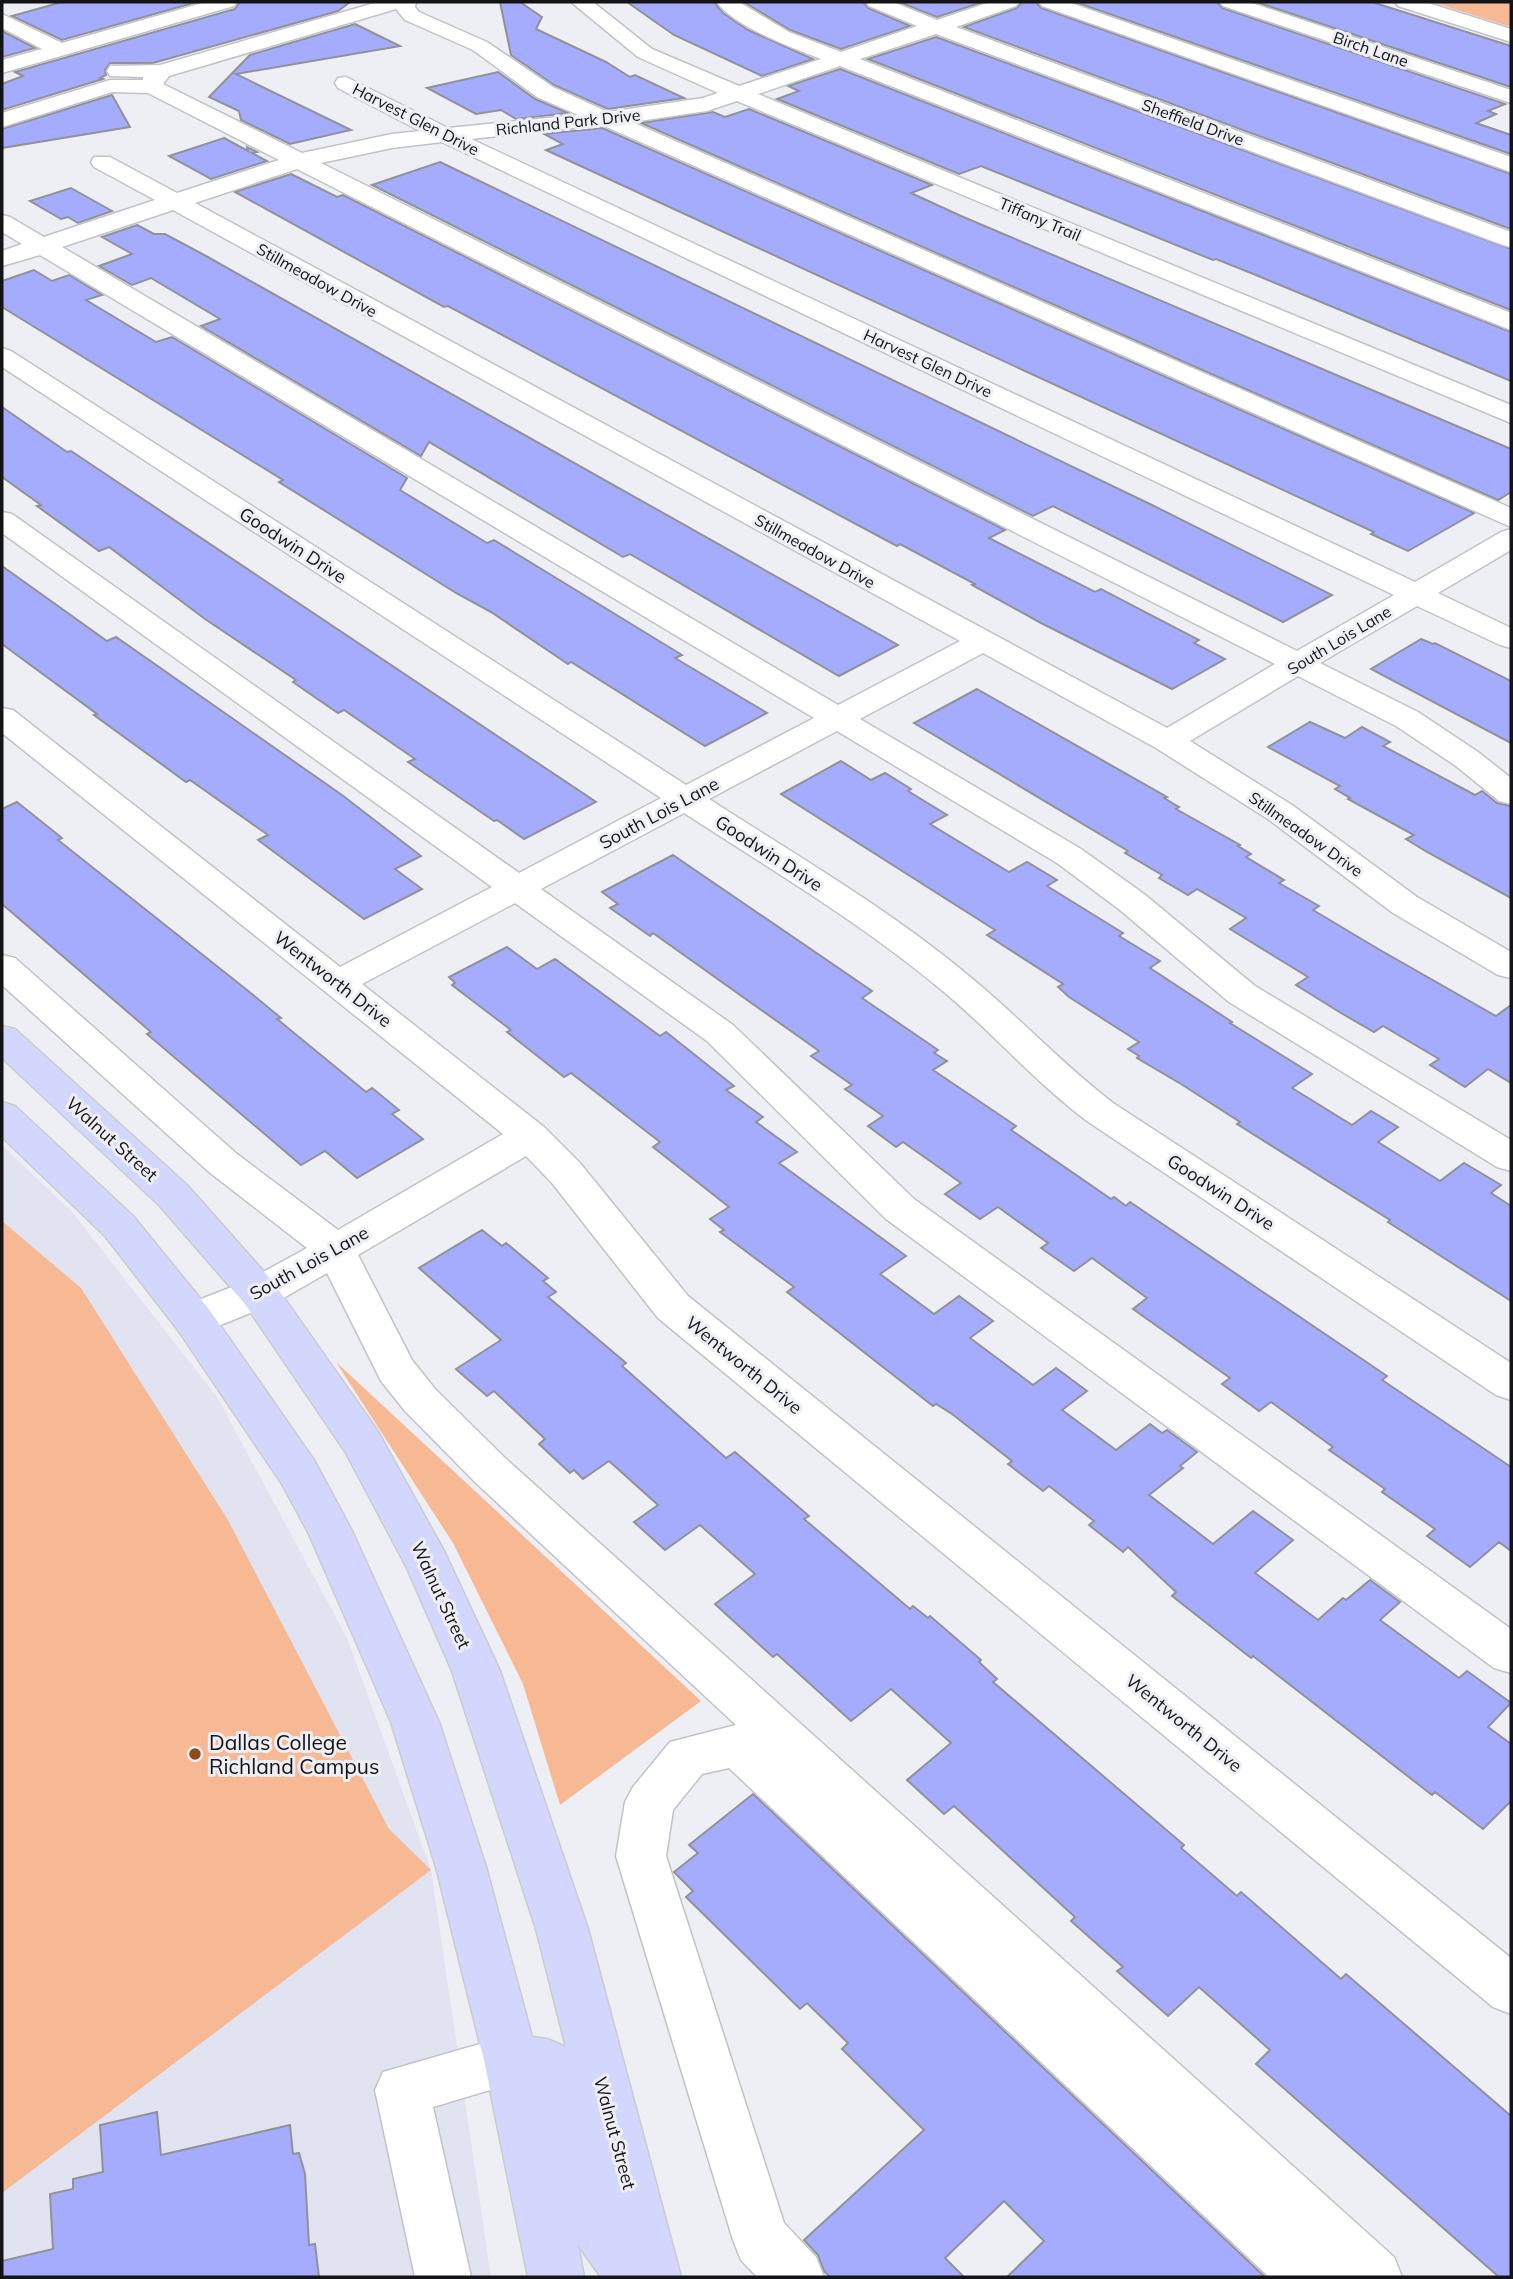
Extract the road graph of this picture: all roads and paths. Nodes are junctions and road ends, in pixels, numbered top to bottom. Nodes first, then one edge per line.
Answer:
1 (227, 2) edge
2 (399, 2) edge
3 (406, 2) edge
4 (581, 2) edge
5 (727, 2) edge
6 (876, 2) edge
7 (1009, 2) edge
8 (1049, 2) edge
9 (1230, 2) edge
10 (1405, 2) edge
11 (130, 7) dead end
12 (2, 20) edge
13 (160, 22) junction
14 (937, 27) junction
15 (1511, 36) edge
16 (65, 49) junction
17 (841, 60) junction
18 (2, 67) edge
19 (114, 78) junction
20 (156, 79) junction
21 (346, 83) dead end
22 (742, 94) junction
23 (1511, 97) edge
24 (604, 119) junction
25 (2, 120) edge
26 (444, 135) junction
27 (298, 161) junction
28 (102, 162) dead end
29 (1511, 165) edge
30 (175, 202) junction
31 (2, 222) edge
32 (1511, 240) edge
33 (42, 246) junction
34 (2, 259) edge
35 (1511, 322) edge
36 (2, 356) edge
37 (1511, 415) edge
38 (1511, 518) edge
39 (2, 520) edge
40 (1511, 538) edge
41 (1416, 594) junction
42 (1511, 639) edge
43 (981, 642) junction
44 (1297, 664) junction
45 (2, 717) edge
46 (838, 717) junction
47 (1167, 741) junction
48 (1511, 794) edge
49 (685, 799) junction
50 (517, 887) junction
51 (2, 966) edge
52 (1511, 967) edge
53 (337, 983) junction
54 (2, 1038) edge
55 (2, 1115) edge
56 (530, 1136) junction
57 (1511, 1158) edge
58 (335, 1249) junction
59 (258, 1293) junction
60 (193, 1320) junction
61 (1511, 1384) edge
62 (1511, 1654) edge
63 (1511, 1990) edge
64 (511, 2060) junction
65 (443, 2277) edge
66 (556, 2277) edge
67 (635, 2277) edge
68 (653, 2277) edge
69 (796, 2277) edge
70 (1310, 2277) edge
71 (1374, 2277) edge

1 - 13 street
2 - 20 street
3 - 24 street
4 - 22 street, Tiffany Trail
5 - 17 street
6 - 14 street, Sheffield Drive
7 - 14 street, Richland Park Drive
8 - 29 street
9 - 23 street, Birch Lane
10 - 15 street
11 - 13 street
12 - 16 street
13 - 16 street
14 - 17 street, Richland Park Drive
14 - 32 street, Sheffield Drive
16 - 18 street
16 - 19 street
17 - 22 street, Richland Park Drive
17 - 35 street
19 - 20 street
19 - 25 street
20 - 27 street
21 - 26 street, Harvest Glen Drive
22 - 24 street, Richland Park Drive
22 - 37 street, Tiffany Trail
24 - 26 street, Richland Park Drive
24 - 38 street
26 - 27 street, Richland Park Drive
26 - 41 street, Harvest Glen Drive
27 - 30 street, Richland Park Drive
27 - 44 street
28 - 30 street, Stillmeadow Drive
30 - 33 street, Richland Park Drive
30 - 43 street, Stillmeadow Drive
31 - 33 street
33 - 34 street, Richland Park Drive
33 - 46 street
36 - 49 street, Goodwin Drive
39 - 50 street
40 - 41 street, South Lois Lane
41 - 42 street, Harvest Glen Drive
41 - 44 street, South Lois Lane
43 - 46 street, South Lois Lane
43 - 47 street, Stillmeadow Drive
44 - 47 street, South Lois Lane
44 - 48 street
45 - 53 street, Wentworth Drive
46 - 49 street, South Lois Lane
46 - 57 street
47 - 52 street, Stillmeadow Drive
49 - 50 street, South Lois Lane
49 - 61 street, Goodwin Drive
50 - 53 street, South Lois Lane
50 - 62 street
51 - 58 street
53 - 56 street, Wentworth Drive
54 - 59 main road, Walnut Street
55 - 60 main road
56 - 58 street, South Lois Lane
56 - 63 street, Wentworth Drive
58 - 59 street, South Lois Lane
58 - 71 street
59 - 60 street, South Lois Lane
59 - 68 main road, Walnut Street
60 - 64 main road
64 - 65 street
64 - 66 main road
64 - 67 main road
69 - 70 street

